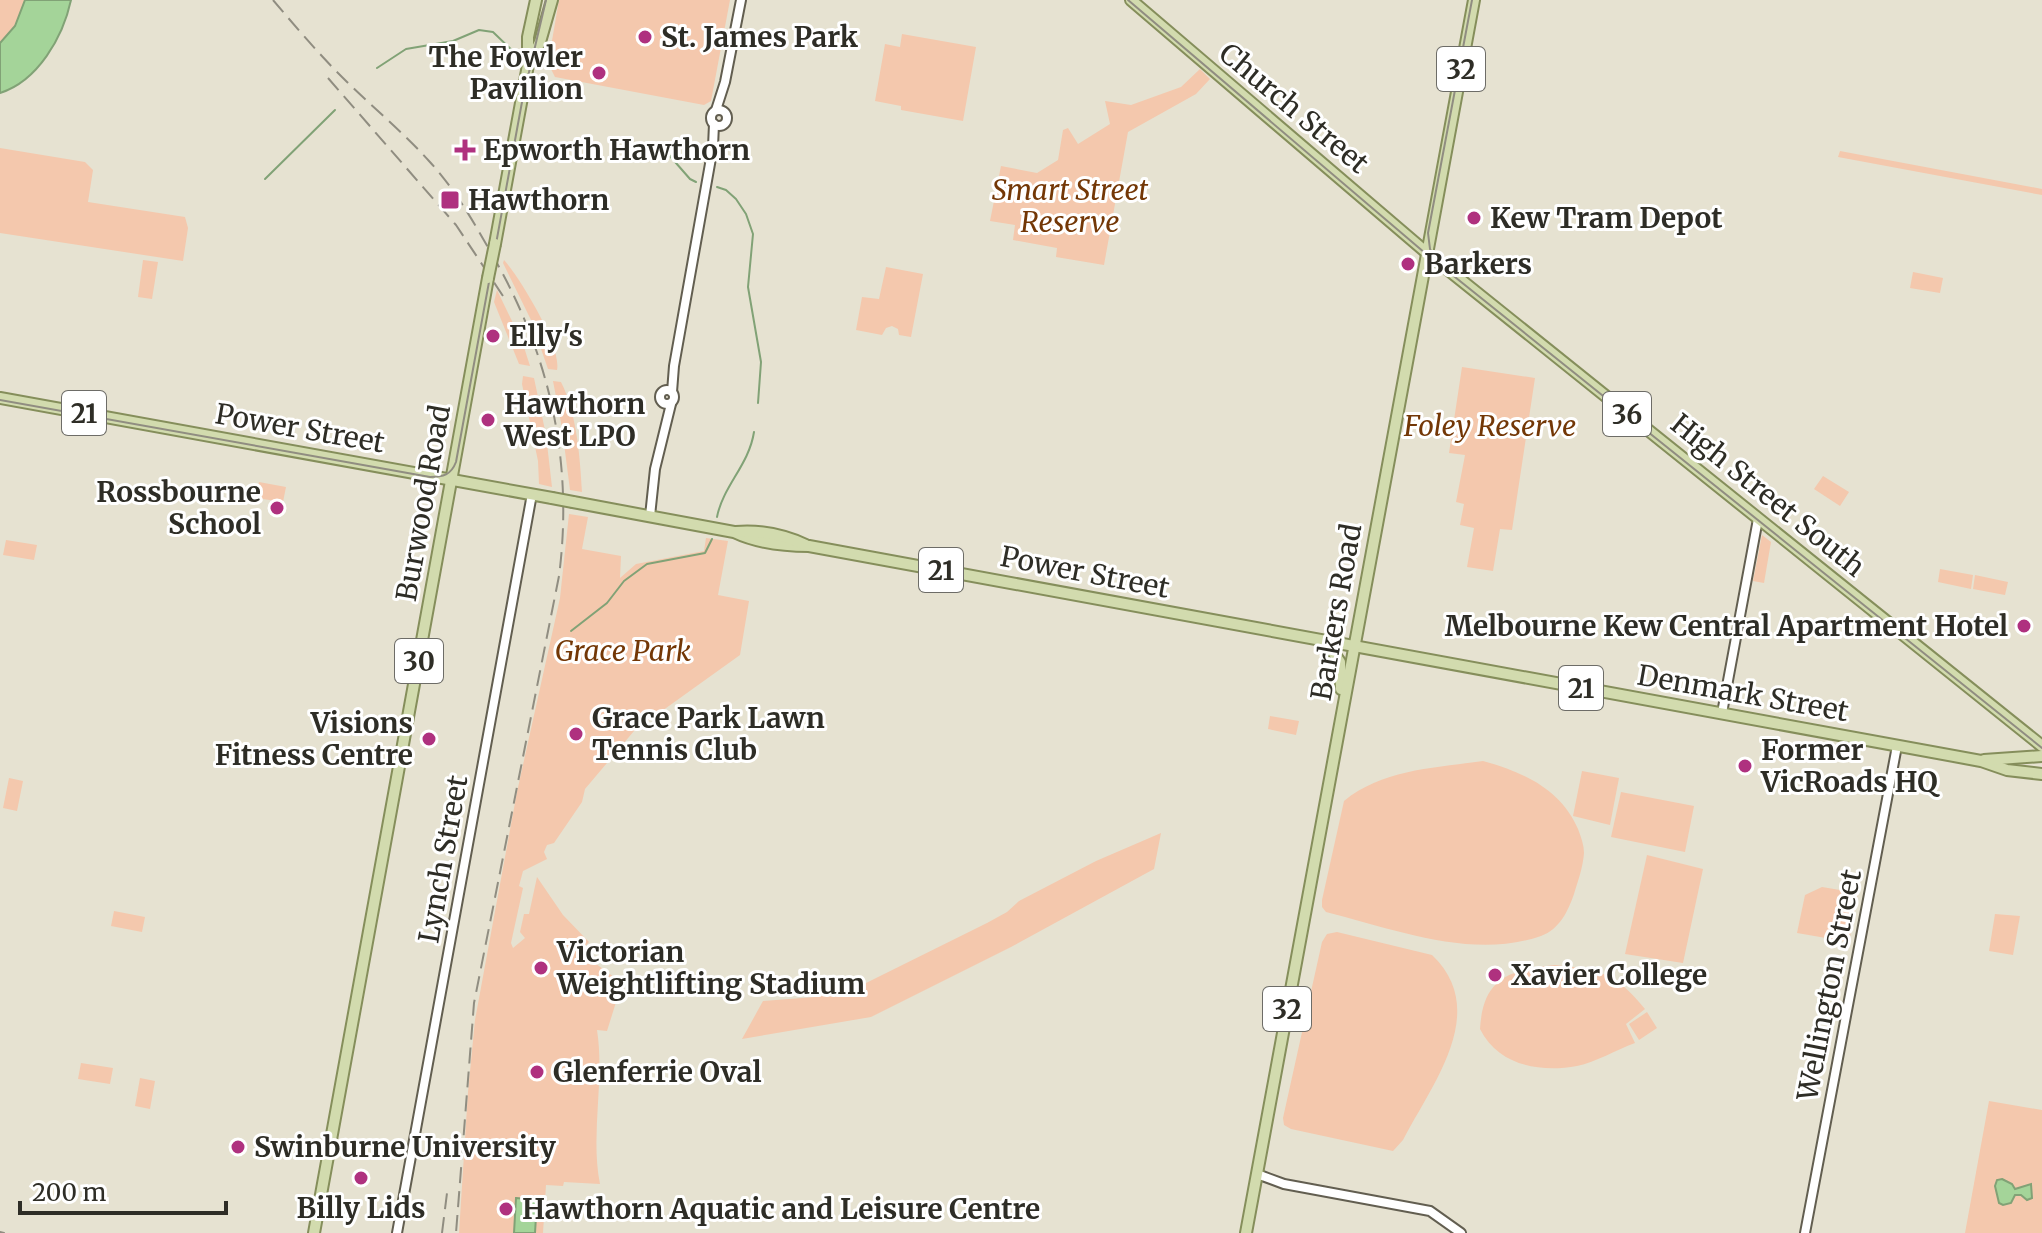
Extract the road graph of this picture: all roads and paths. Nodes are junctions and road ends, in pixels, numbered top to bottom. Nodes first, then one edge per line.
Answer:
1 (536, 0) edge
2 (552, 0) edge
3 (741, 0) edge
4 (1131, 0) edge
5 (1474, 0) edge
6 (528, 65) junction
7 (1426, 252) junction
8 (0, 398) edge
9 (452, 478) junction
10 (532, 494) junction
11 (647, 516) junction
12 (1758, 519) junction
13 (1326, 642) junction
14 (1353, 647) junction
15 (1342, 711) junction
16 (1722, 713) junction
17 (1897, 746) junction
18 (2042, 746) edge
19 (2042, 756) edge
20 (1981, 761) junction
21 (2042, 774) edge
22 (1257, 1174) junction
23 (1284, 1184) junction
24 (1254, 1189) junction
25 (314, 1233) edge
26 (397, 1233) edge
27 (1246, 1233) edge
28 (1461, 1233) edge
29 (1805, 1233) edge

1 - 6 main road, Burwood Road / 30
2 - 6 main road, Burwood Road / 30
3 - 11 street
4 - 7 main road, Church Street / 36
5 - 7 main road, Barkers Road / 32
6 - 9 main road, Burwood Road / 30, bridge
7 - 12 main road, High Street South / 36
7 - 14 main road, Barkers Road / 32
8 - 9 main road, Power Street / 21
9 - 10 main road, Power Street / 21
9 - 25 main road, Burwood Road / 30
10 - 11 main road, Power Street / 21, bridge
10 - 26 street, Lynch Street
11 - 13 main road, Power Street / 21
12 - 16 street
12 - 18 main road, High Street South / 36
13 - 14 main road, Power Street / 21
13 - 15 main road
14 - 15 main road, Barkers Road / 32
14 - 16 main road, Denmark Street / 21
15 - 22 main road, Barkers Road / 32
16 - 17 main road, Denmark Street / 21
17 - 20 main road, Denmark Street / 21
17 - 29 street, Wellington Street
19 - 20 main road, Denmark Street / 21
20 - 21 main road, Denmark Street / 21
22 - 23 street
22 - 24 main road, Barkers Road / 32
23 - 24 street
23 - 28 street
24 - 27 main road, Barkers Road / 32

